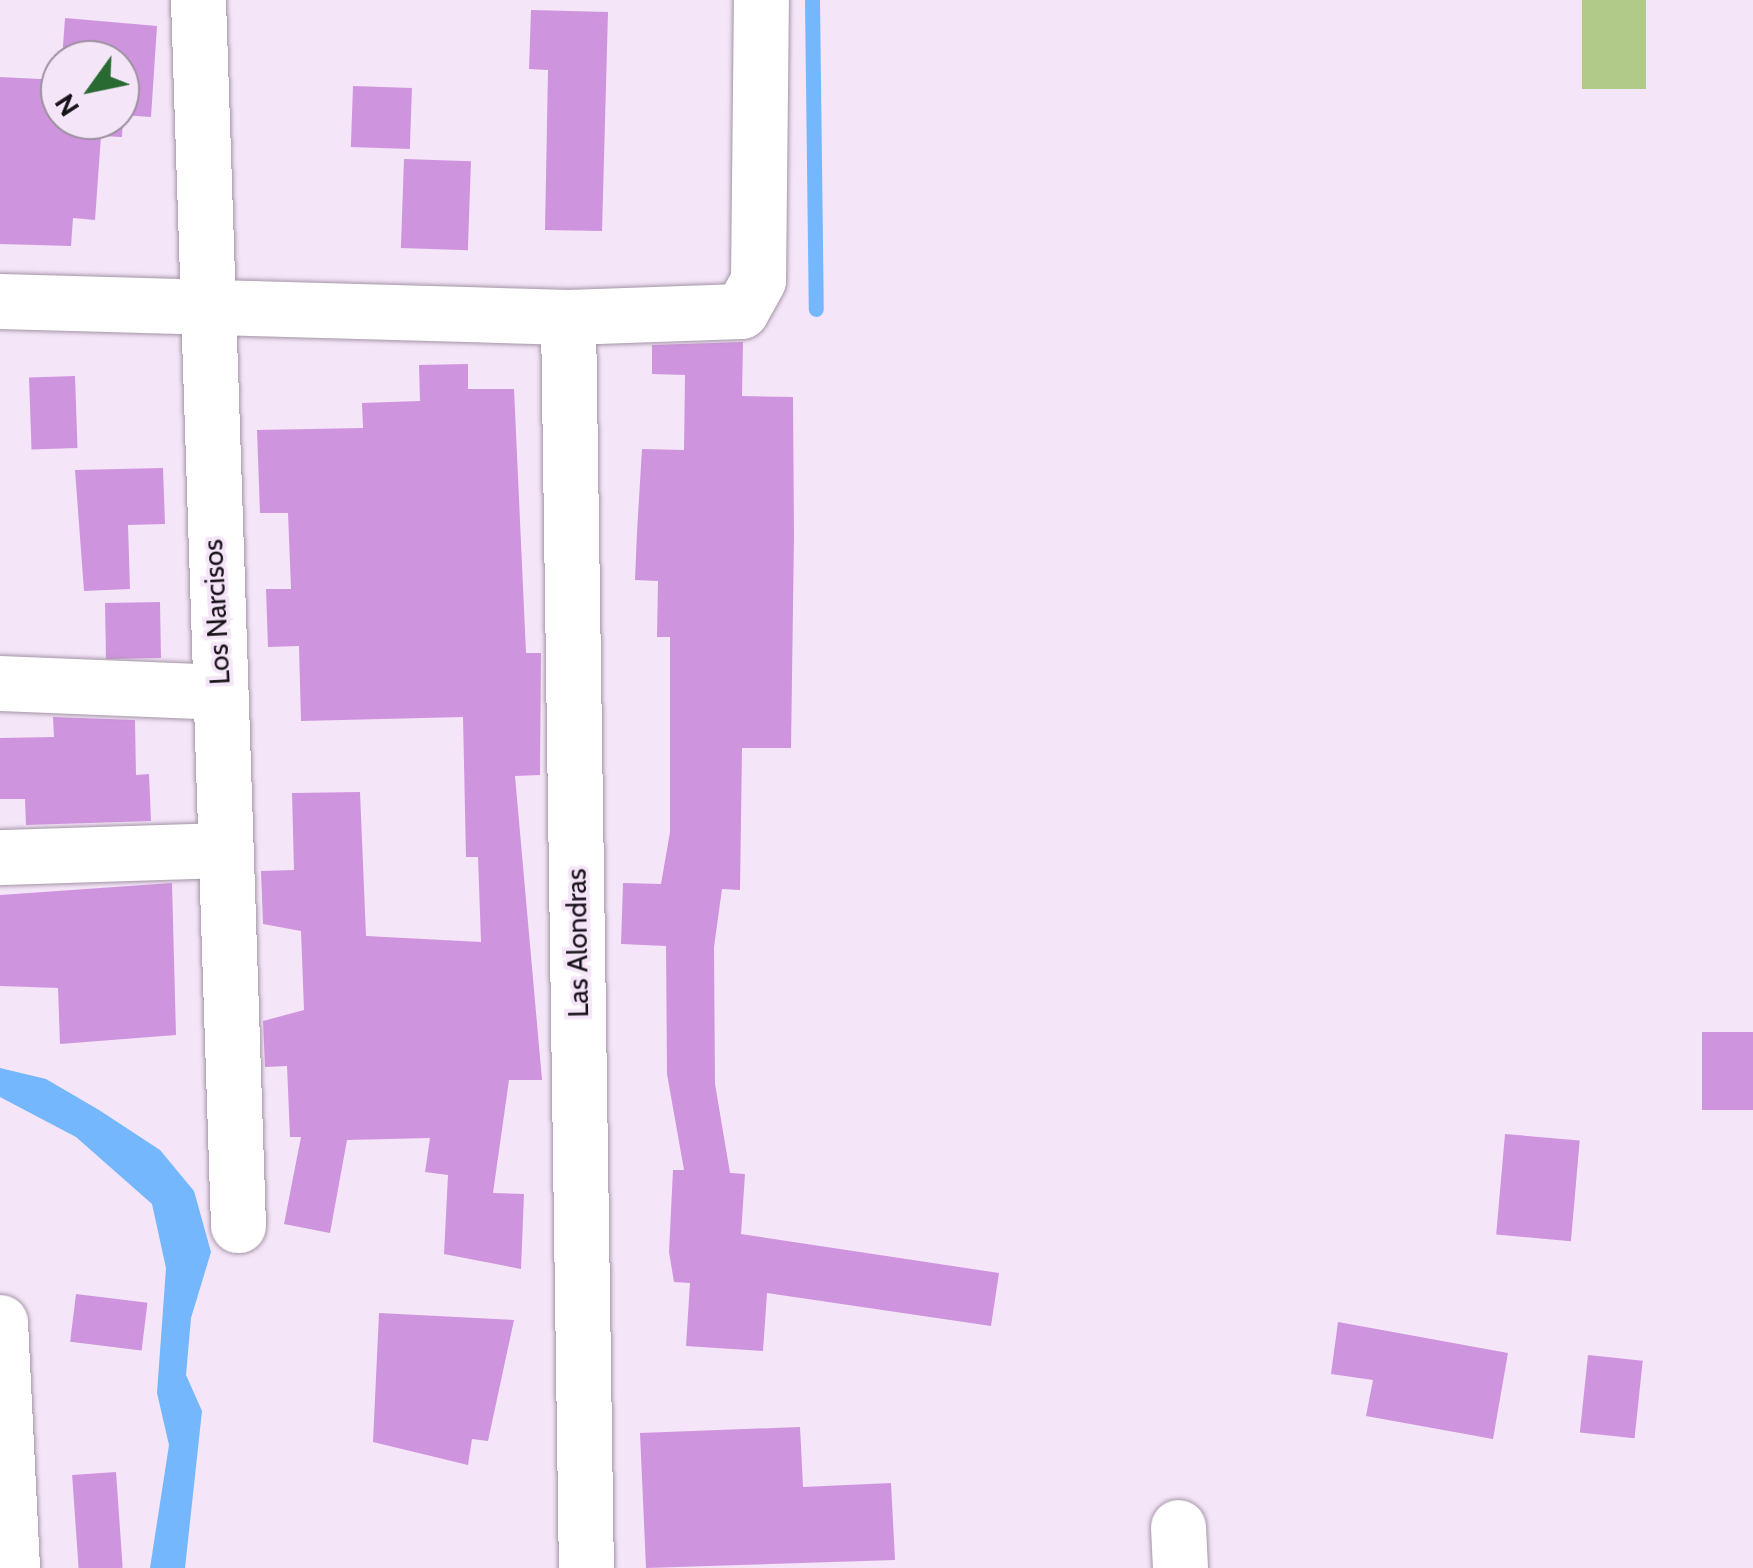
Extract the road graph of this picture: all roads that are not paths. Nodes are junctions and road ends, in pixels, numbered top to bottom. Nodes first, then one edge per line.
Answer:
1 (198, 0) edge
2 (762, 0) edge
3 (0, 302) edge
4 (202, 308) junction
5 (568, 318) junction
6 (0, 683) edge
7 (220, 692) junction
8 (220, 850) junction
9 (0, 857) edge
10 (238, 1225) dead end
11 (0, 1322) edge
12 (12, 1568) edge
13 (586, 1568) edge

1 - 4 street, Los Narcisos
2 - 5 street
3 - 4 street
4 - 5 street
4 - 7 street, Los Narcisos
5 - 13 street, Las Alondras
6 - 7 street
7 - 8 street, Los Narcisos
8 - 9 street
8 - 10 street, Los Narcisos
11 - 12 street

